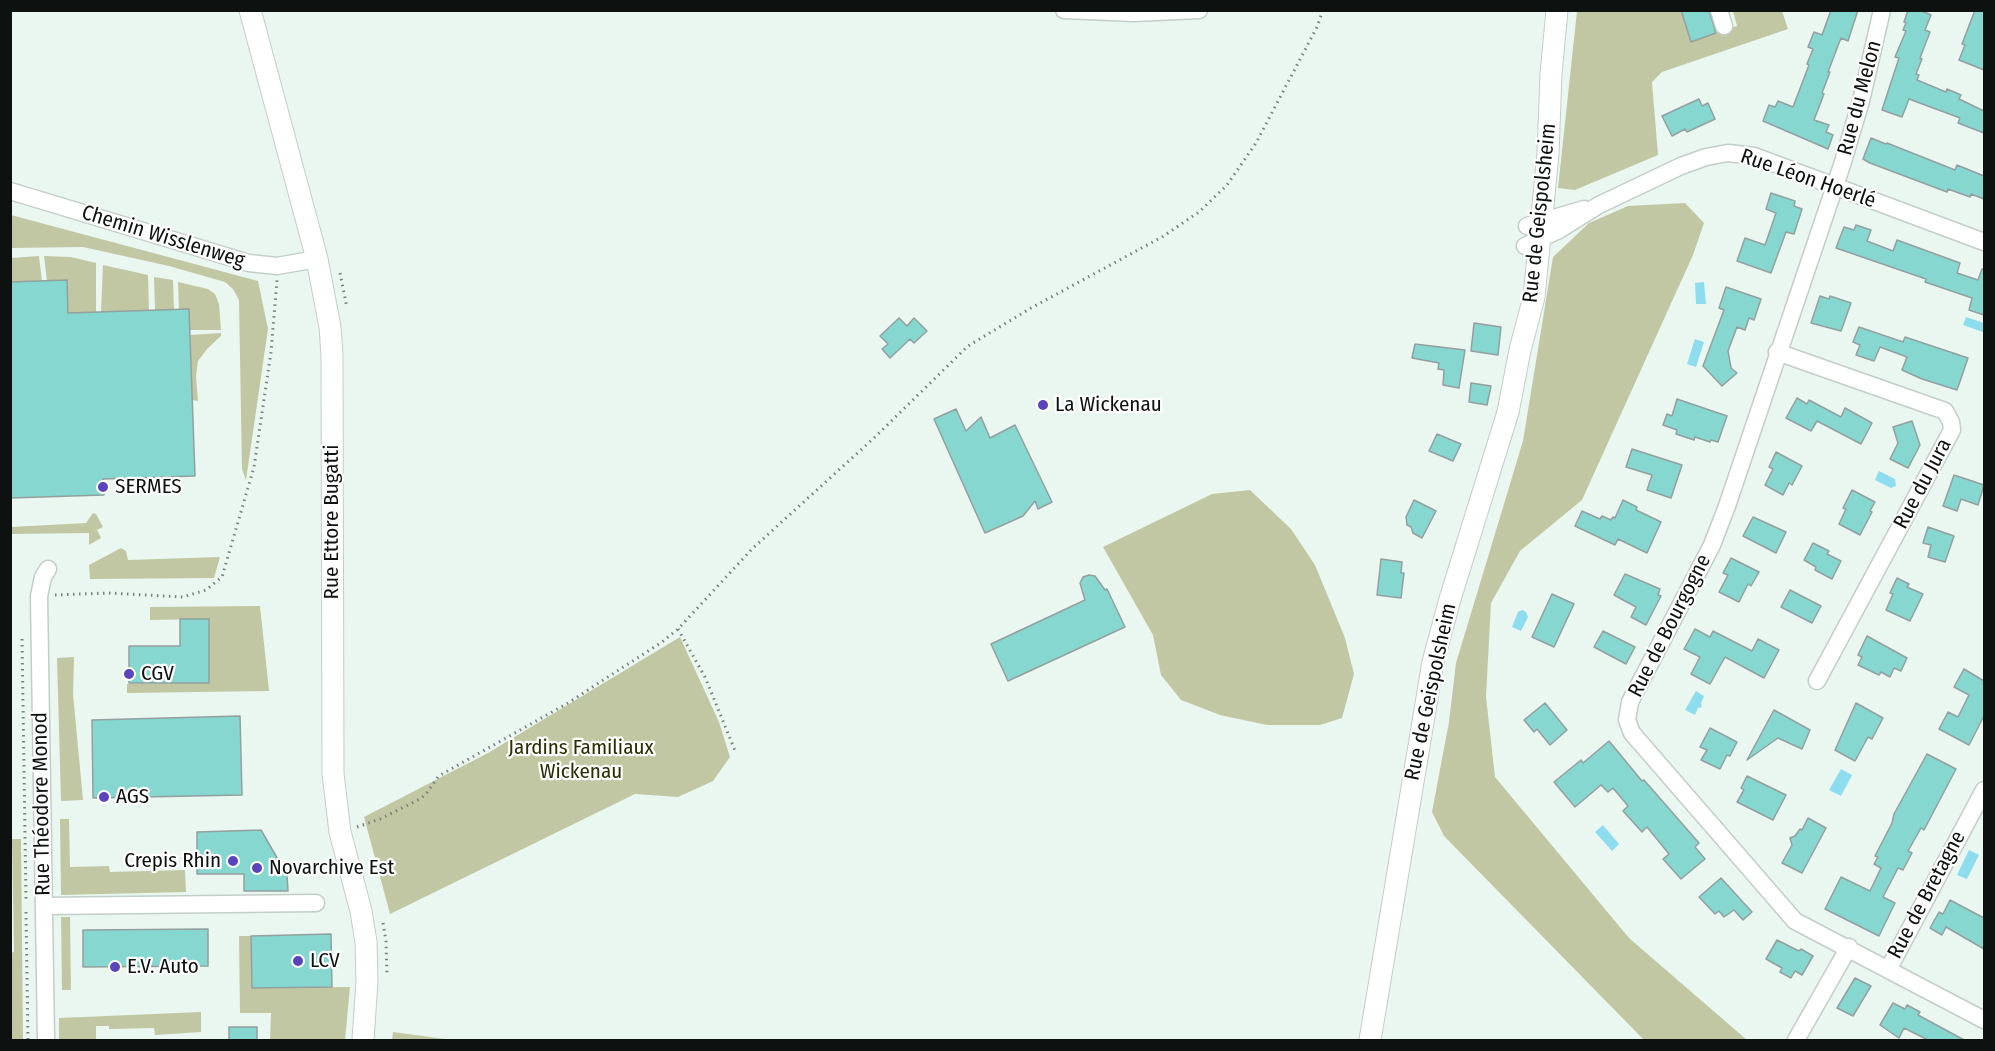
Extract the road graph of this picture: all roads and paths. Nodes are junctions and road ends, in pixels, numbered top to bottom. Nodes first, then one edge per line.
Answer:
1 (250, 10) edge
2 (1064, 10) edge
3 (1199, 10) edge
4 (1323, 10) edge
5 (1557, 10) edge
6 (1882, 10) edge
7 (1835, 186) junction
8 (10, 191) edge
9 (1534, 233) junction
10 (1984, 242) edge
11 (317, 259) junction
12 (278, 266) junction
13 (1777, 352) junction
14 (48, 569) dead end
15 (39, 596) junction
16 (678, 629) junction
17 (1817, 681) dead end
18 (736, 753) dead end
19 (1984, 790) edge
20 (1978, 817) edge
21 (340, 832) junction
22 (316, 903) dead end
23 (44, 906) junction
24 (1849, 948) junction
25 (1887, 970) junction
26 (1984, 1020) edge
27 (46, 1041) edge
28 (363, 1041) edge
29 (1370, 1041) edge
30 (1796, 1041) edge

1 - 11 main road, Rue Ettore Bugatti
2 - 3 street
4 - 16 path
5 - 9 main road, Rue de Geispolsheim
6 - 7 street, Rue du Melon
7 - 9 street, Rue Léon Hoerlé
7 - 10 street, Rue Léon Hoerlé
7 - 13 street, Rue de Bourgogne
8 - 12 street, Chemin Wisslenweg
9 - 29 main road, Rue de Geispolsheim
11 - 12 street, Chemin Wisslenweg
11 - 21 main road, Rue Ettore Bugatti
12 - 15 path
13 - 17 street, Rue du Jura
13 - 24 street, Rue de Bourgogne
14 - 15 street, Rue Théodore Monod
15 - 23 street, Rue Théodore Monod
16 - 18 path
16 - 21 path
19 - 20 street, Rue de Bretagne
20 - 25 street, Rue de Bretagne
21 - 28 main road, Rue Ettore Bugatti
22 - 23 street
23 - 27 street, Rue Théodore Monod
24 - 25 street, Rue de Bourgogne
24 - 30 street
25 - 26 street, Rue de Bourgogne

